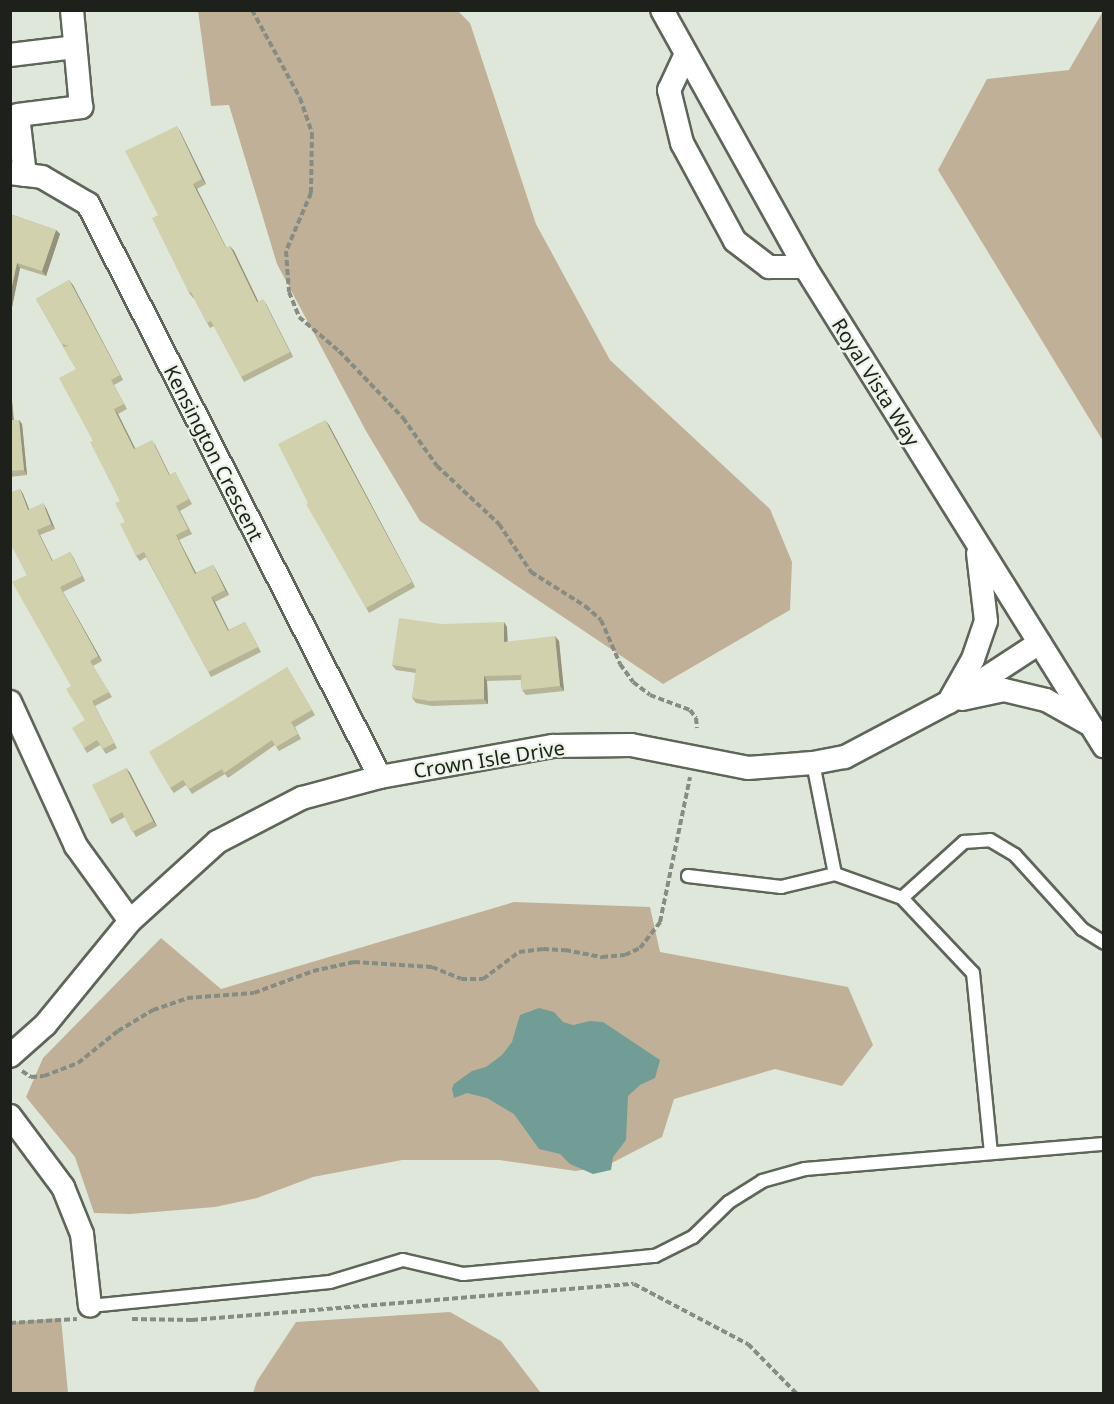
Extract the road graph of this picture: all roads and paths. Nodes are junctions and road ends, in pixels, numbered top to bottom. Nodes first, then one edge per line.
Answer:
1 (72, 10) edge
2 (252, 10) edge
3 (662, 10) edge
4 (75, 47) junction
5 (686, 54) junction
6 (10, 55) edge
7 (14, 115) edge
8 (18, 174) edge
9 (805, 267) junction
10 (978, 546) junction
11 (1039, 643) junction
12 (10, 702) edge
13 (949, 702) junction
14 (1090, 724) junction
15 (697, 728) dead end
16 (1104, 746) edge
17 (813, 763) junction
18 (692, 771) dead end
19 (380, 777) junction
20 (836, 874) junction
21 (688, 876) dead end
22 (902, 898) junction
23 (130, 921) junction
24 (1104, 943) edge
25 (16, 1063) edge
26 (10, 1116) edge
27 (1104, 1144) edge
28 (991, 1153) junction
29 (86, 1313) junction
30 (126, 1319) dead end
31 (10, 1323) edge
32 (797, 1394) edge

1 - 4 street
2 - 15 path
3 - 5 street, Royal Vista Way
4 - 6 street
4 - 7 street
5 - 9 street, Royal Vista Way
5 - 9 street
7 - 8 street
8 - 19 street, Kensington Crescent
9 - 10 street, Royal Vista Way
10 - 11 street, Royal Vista Way
10 - 13 street
11 - 13 street, Crown Isle Drive
11 - 14 street, Royal Vista Way
12 - 23 street
13 - 14 street
13 - 17 street, Crown Isle Drive
14 - 16 street, Royal Vista Way
17 - 19 street, Crown Isle Drive
17 - 20 lane
18 - 25 path
19 - 23 street, Crown Isle Drive
20 - 21 lane
20 - 22 lane
22 - 24 lane
22 - 28 lane
23 - 25 street, Crown Isle Drive
26 - 29 street
27 - 28 lane
28 - 29 lane
29 - 31 path
30 - 32 path

